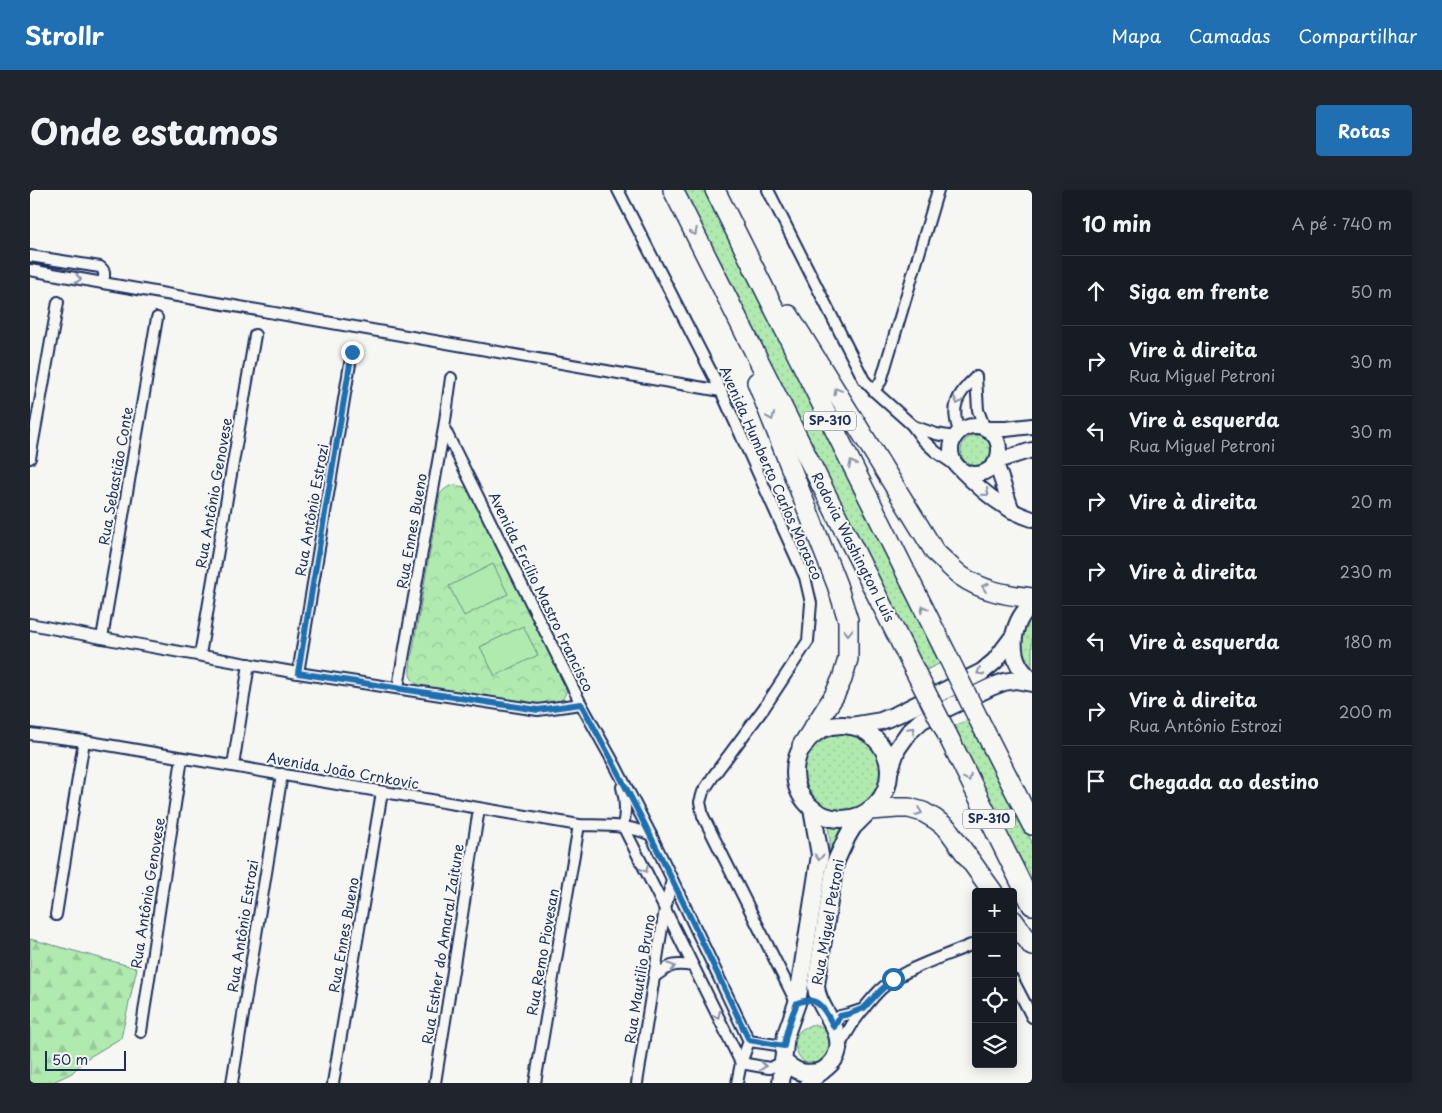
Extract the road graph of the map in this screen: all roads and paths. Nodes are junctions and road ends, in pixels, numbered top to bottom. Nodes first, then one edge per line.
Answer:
1 (618, 190) edge
2 (673, 190) edge
3 (715, 190) edge
4 (768, 190) edge
5 (938, 190) edge
6 (730, 220) junction
7 (30, 256) edge
8 (30, 270) edge
9 (714, 274) junction
10 (103, 283) junction
11 (58, 302) dead end
12 (157, 318) dead end
13 (255, 335) dead end
14 (352, 352) dead end
15 (451, 378) dead end
16 (721, 391) junction
17 (874, 391) junction
18 (912, 425) junction
19 (1032, 426) edge
20 (444, 428) junction
21 (986, 429) junction
22 (957, 434) junction
23 (1032, 450) edge
24 (30, 458) edge
25 (996, 462) junction
26 (959, 468) junction
27 (1012, 511) junction
28 (1032, 520) edge
29 (1032, 598) edge
30 (1032, 604) edge
31 (30, 624) edge
32 (1013, 637) junction
33 (102, 638) junction
34 (200, 655) junction
35 (249, 664) junction
36 (298, 673) junction
37 (1032, 682) edge
38 (398, 688) junction
39 (581, 704) junction
40 (851, 726) junction
41 (30, 734) edge
42 (84, 741) junction
43 (802, 746) junction
44 (182, 758) junction
45 (234, 766) junction
46 (616, 767) junction
47 (889, 772) junction
48 (282, 774) junction
49 (382, 792) junction
50 (479, 808) junction
51 (812, 809) junction
52 (869, 811) junction
53 (579, 825) junction
54 (1032, 825) edge
55 (623, 826) junction
56 (651, 835) junction
57 (672, 880) junction
58 (990, 888) edge
59 (1032, 905) edge
60 (665, 908) junction
61 (56, 915) dead end
62 (1017, 925) edge
63 (972, 945) edge
64 (1032, 946) edge
65 (693, 966) junction
66 (654, 977) junction
67 (1017, 988) edge
68 (797, 1003) junction
69 (823, 1006) junction
70 (864, 1008) junction
71 (1032, 1017) edge
72 (834, 1027) junction
73 (141, 1032) dead end
74 (749, 1040) junction
75 (838, 1047) junction
76 (784, 1054) junction
77 (741, 1063) junction
78 (822, 1070) junction
79 (232, 1083) edge
80 (333, 1083) edge
81 (436, 1083) edge
82 (535, 1083) edge
83 (637, 1083) edge
84 (737, 1083) edge
85 (781, 1083) edge
86 (809, 1083) edge

1 - 16 street, Avenida Humberto Carlos Morasco
2 -> 9 highway, Rodovia Washington Luís / SP-310
3 - 6 highway, SP-310
4 - 17 street
5 - 17 street
29 -> 6 highway
54 -> 6 highway, SP-310, bridge
7 - 10 street
8 -> 10 street
9 -> 43 highway
9 -> 59 highway, Rodovia Washington Luís / SP-310, bridge
10 - 16 street
11 - 24 street
12 - 33 street, Rua Sebastião Conte
13 - 34 street, Rua Antônio Genovese
14 - 36 street, Rua Antônio Estrozi
15 - 20 street, Rua Ennes Bueno
16 - 68 street, Avenida Humberto Carlos Morasco
17 - 18 street
18 - 22 street
18 - 26 street
19 - 21 street
20 - 38 street, Rua Ennes Bueno
20 - 39 street, Avenida Ercílio Mastro Francisco
21 - 22 street
21 -> 22 street
21 - 25 street
22 - 26 street
23 - 25 street
25 - 26 street
25 - 27 street
26 -> 27 street
27 - 28 street
30 - 32 main road
31 - 33 street
32 - 37 main road
32 -> 40 main road
33 - 34 street
34 - 35 street
35 - 36 street
35 - 45 street
36 - 38 street
47 -> 37 main road
38 - 39 street
39 - 46 street, Avenida Ercílio Mastro Francisco
40 - 43 main road
40 - 47 main road
41 - 42 street, Avenida João Crnkovic
42 - 44 street, Avenida João Crnkovic
42 - 61 street
43 - 51 main road
44 - 45 street, Avenida João Crnkovic
44 - 73 street, Rua Antônio Genovese
45 - 48 street, Avenida João Crnkovic
46 - 55 street, Avenida Ercílio Mastro Francisco
46 - 56 street, Avenida Ercílio Mastro Francisco
47 - 52 main road
48 - 49 street, Avenida João Crnkovic
48 - 79 street, Rua Antônio Estrozi
49 - 50 street, Avenida João Crnkovic
49 - 80 street, Rua Ennes Bueno
50 - 53 street, Avenida João Crnkovic
50 - 81 street, Rua Esther do Amaral Zaitune
51 - 52 main road
51 -> 68 main road, Rua Miguel Petroni
52 -> 58 highway
52 - 69 main road, Rua Miguel Petroni
53 - 55 street, Avenida João Crnkovic
53 - 82 street, Rua Remo Piovesan
55 - 56 street, Avenida João Crnkovic
55 -> 60 street
56 - 57 street, Avenida Ercílio Mastro Francisco
57 - 60 street, Rua Mautilio Bruno
57 - 74 street, Avenida Ercílio Mastro Francisco
60 - 65 street
60 - 66 street, Rua Mautilio Bruno
62 - 64 highway
63 - 70 street
66 -> 65 street
65 -> 77 street
66 - 83 street, Rua Mautilio Bruno
67 - 71 street
68 - 69 main road
68 - 76 main road, Rua Miguel Petroni
69 - 72 main road, Rua Miguel Petroni
70 - 72 street
70 - 75 street
72 - 75 main road, Rua Miguel Petroni
74 - 76 street
74 - 77 street
75 - 78 main road
77 -> 76 street
76 - 78 main road
76 - 85 main road, Rua Miguel Petroni
77 - 84 street
78 - 86 main road

